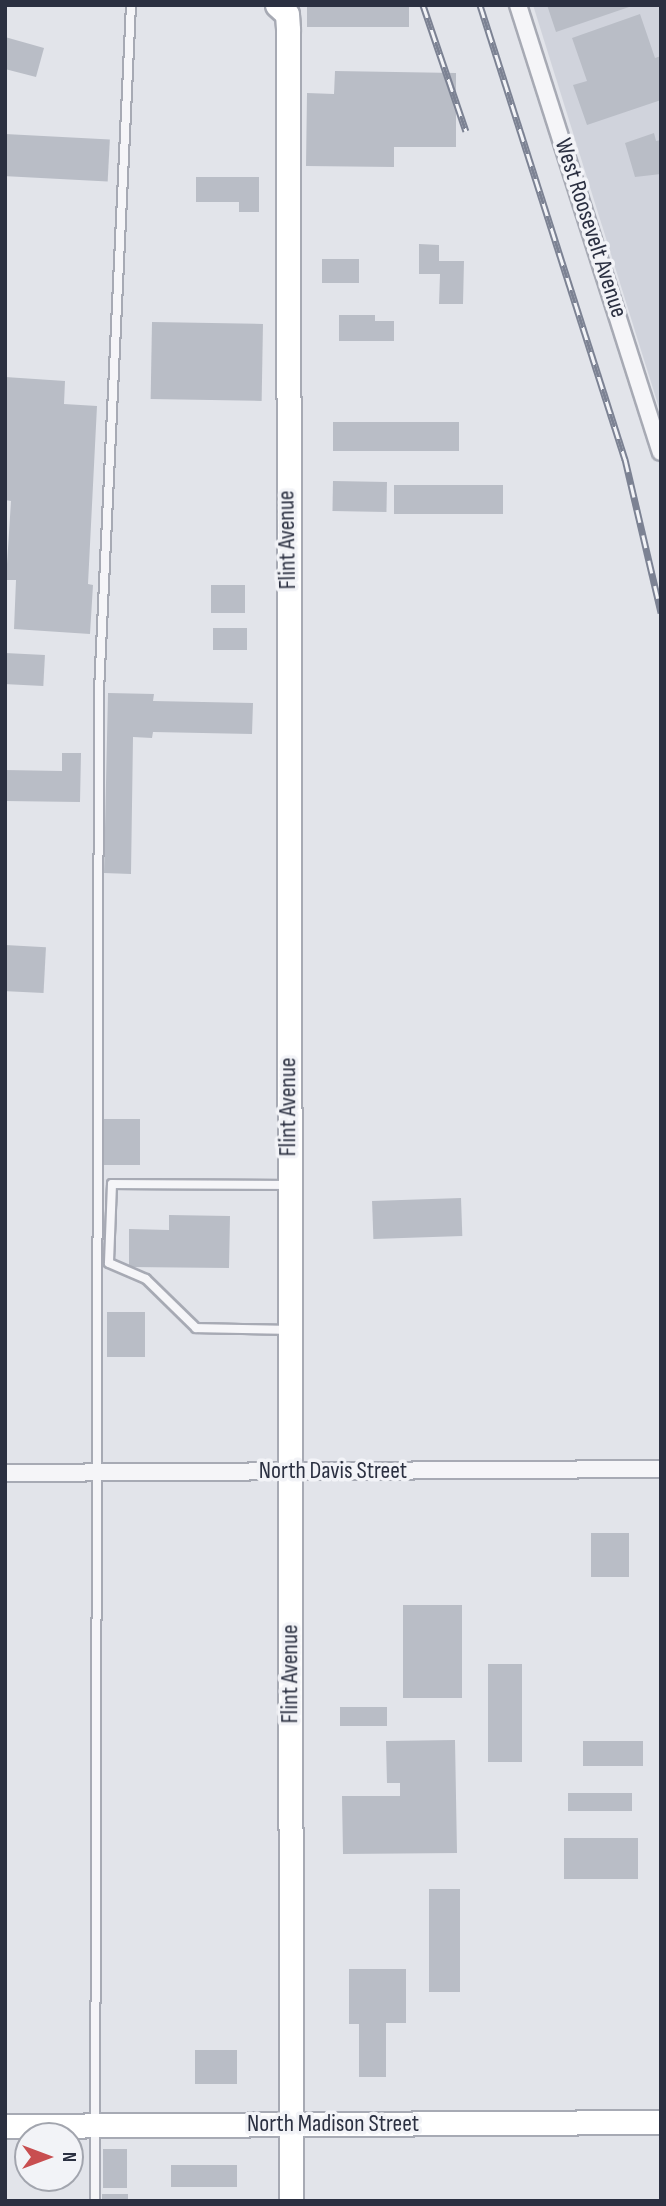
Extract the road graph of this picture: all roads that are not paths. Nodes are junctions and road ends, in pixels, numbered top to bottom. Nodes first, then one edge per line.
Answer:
1 (131, 5) edge
2 (518, 5) edge
3 (282, 10) edge
4 (661, 452) edge
5 (289, 1185) junction
6 (290, 1330) junction
7 (661, 1469) edge
8 (290, 1470) junction
9 (100, 1472) junction
10 (5, 1473) edge
11 (661, 2123) edge
12 (291, 2124) junction
13 (95, 2125) junction
14 (5, 2126) edge
15 (95, 2201) edge
16 (291, 2201) edge

1 - 9 lane
2 - 4 street, West Roosevelt Avenue
3 - 5 street, Flint Avenue
5 - 6 street, Flint Avenue
5 - 6 lane
6 - 8 street, Flint Avenue
7 - 8 street, North Davis Street
8 - 9 street, North Davis Street
8 - 12 street, Flint Avenue
9 - 10 street, North Davis Street
9 - 13 lane
11 - 12 street, North Madison Street
12 - 13 street, North Madison Street
12 - 16 street, Flint Avenue
13 - 14 street, North Madison Street
13 - 15 lane

